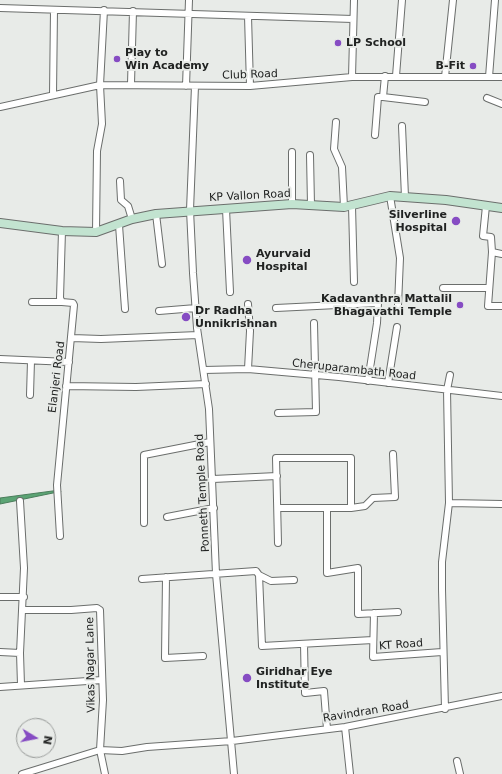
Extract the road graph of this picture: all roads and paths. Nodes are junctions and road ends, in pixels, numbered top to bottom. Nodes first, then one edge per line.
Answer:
1 (189, 0) edge
2 (354, 0) edge
3 (402, 0) edge
4 (453, 0) edge
5 (495, 0) edge
6 (0, 8) edge
7 (54, 10) junction
8 (104, 10) junction
9 (133, 11) junction
10 (188, 13) junction
11 (248, 16) junction
12 (353, 19) junction
13 (384, 76) junction
14 (396, 76) junction
15 (352, 77) junction
16 (445, 77) junction
17 (489, 77) junction
18 (502, 77) edge
19 (131, 84) junction
20 (100, 85) junction
21 (186, 86) junction
22 (195, 86) junction
23 (250, 86) junction
24 (53, 95) junction
25 (383, 97) junction
26 (487, 98) dead end
27 (425, 102) dead end
28 (502, 104) edge
29 (0, 107) edge
30 (336, 122) dead end
31 (402, 126) dead end
32 (374, 135) dead end
33 (292, 152) dead end
34 (310, 155) dead end
35 (120, 181) dead end
36 (390, 196) junction
37 (405, 197) junction
38 (292, 204) junction
39 (311, 205) junction
40 (486, 206) junction
41 (348, 207) junction
42 (502, 208) edge
43 (226, 209) junction
44 (190, 210) junction
45 (156, 214) junction
46 (132, 219) junction
47 (0, 224) edge
48 (119, 225) junction
49 (62, 231) junction
50 (96, 232) junction
51 (492, 252) junction
52 (502, 254) edge
53 (162, 264) dead end
54 (354, 282) dead end
55 (443, 288) dead end
56 (489, 288) junction
57 (230, 292) dead end
58 (32, 302) dead end
59 (62, 302) junction
60 (248, 304) dead end
61 (398, 305) dead end
62 (502, 306) edge
63 (196, 308) junction
64 (276, 308) dead end
65 (125, 309) dead end
66 (159, 311) dead end
67 (314, 323) dead end
68 (397, 327) dead end
69 (198, 335) junction
70 (72, 338) junction
71 (0, 359) edge
72 (31, 361) junction
73 (69, 362) junction
74 (248, 369) junction
75 (204, 370) junction
76 (450, 375) dead end
77 (315, 376) junction
78 (368, 381) junction
79 (388, 383) junction
80 (206, 384) junction
81 (66, 386) junction
82 (448, 390) junction
83 (30, 395) dead end
84 (502, 396) edge
85 (278, 414) dead end
86 (210, 442) junction
87 (393, 454) dead end
88 (277, 476) junction
89 (213, 479) junction
90 (20, 501) dead end
91 (449, 503) junction
92 (502, 504) edge
93 (214, 508) junction
94 (278, 508) junction
95 (326, 508) junction
96 (351, 508) junction
97 (167, 517) dead end
98 (144, 523) dead end
99 (60, 536) dead end
100 (278, 543) dead end
101 (216, 574) junction
102 (259, 575) junction
103 (166, 577) junction
104 (142, 579) dead end
105 (294, 580) dead end
106 (0, 596) edge
107 (24, 597) junction
108 (23, 610) junction
109 (398, 612) dead end
110 (374, 613) junction
111 (373, 640) junction
112 (304, 644) junction
113 (0, 652) edge
114 (442, 652) junction
115 (20, 653) junction
116 (203, 656) dead end
117 (102, 680) junction
118 (21, 685) junction
119 (0, 687) edge
120 (502, 696) edge
121 (445, 709) junction
122 (345, 727) junction
123 (327, 729) junction
124 (232, 741) junction
125 (100, 750) junction
126 (457, 762) dead end
127 (22, 774) edge
128 (105, 774) edge
129 (234, 774) edge
130 (350, 774) edge
131 (460, 774) edge

1 - 10 street
2 - 12 street
3 - 14 street
4 - 16 street
5 - 17 street
6 - 7 street
7 - 8 street
7 - 24 street
8 - 9 street
8 - 20 street
9 - 10 street
9 - 19 street
10 - 11 street
10 - 21 street
11 - 12 street
11 - 23 street
12 - 15 street
13 - 14 street, Club Road
13 - 15 street, Club Road
13 - 25 street
14 - 16 street, Club Road
15 - 23 street, Club Road
16 - 17 street, Club Road
17 - 18 street, Club Road
19 - 20 street, Club Road
19 - 21 street, Club Road
20 - 24 street, Club Road
20 - 50 street
21 - 22 street, Club Road
22 - 23 street, Club Road
22 - 44 street, Ponneth Temple Road
24 - 29 street, Club Road
25 - 27 street
25 - 32 street
26 - 28 street
30 - 41 street
31 - 37 street
33 - 38 street
34 - 39 street
35 - 46 street
36 - 37 street, KP Vallon Road
36 - 41 street, KP Vallon Road
36 - 61 street
37 - 40 street, KP Vallon Road
38 - 39 street, KP Vallon Road
38 - 43 street, KP Vallon Road
39 - 41 street, KP Vallon Road
40 - 42 street, KP Vallon Road
40 - 51 street
41 - 54 street
43 - 44 street, KP Vallon Road
43 - 57 street
44 - 45 street, KP Vallon Road
44 - 63 street, Ponneth Temple Road
45 - 46 street, KP Vallon Road
45 - 53 street
46 - 48 street, KP Vallon Road
47 - 49 street, KP Vallon Road
48 - 50 street, KP Vallon Road
48 - 65 street
49 - 50 street, KP Vallon Road
49 - 59 street
51 - 52 street
51 - 56 street
55 - 56 street
56 - 62 street
58 - 59 street
59 - 70 street, Elanjeri Road
60 - 74 street
63 - 66 street
63 - 69 street, Ponneth Temple Road
64 - 78 street
67 - 77 street
68 - 79 street
69 - 70 street
69 - 75 street, Ponneth Temple Road
70 - 73 street, Elanjeri Road
71 - 72 street
72 - 73 street
72 - 83 street
73 - 81 street, Elanjeri Road
74 - 75 street, Cheruparambath Road
74 - 77 street, Cheruparambath Road
75 - 80 street, Ponneth Temple Road
76 - 82 street
77 - 78 street, Cheruparambath Road
77 - 85 street
78 - 79 street, Cheruparambath Road
79 - 82 street, Cheruparambath Road
80 - 81 street
80 - 86 street, Ponneth Temple Road
81 - 99 street, Elanjeri Road
82 - 84 street, Cheruparambath Road
82 - 91 street
86 - 89 street, Ponneth Temple Road
86 - 98 street
87 - 96 street
88 - 89 street
88 - 94 street
88 - 96 street
89 - 93 street, Ponneth Temple Road
90 - 107 street
91 - 92 street
91 - 114 street
93 - 97 street
93 - 101 street, Ponneth Temple Road
94 - 95 street
94 - 100 street
95 - 96 street
95 - 110 street
101 - 102 street
101 - 103 street
101 - 124 street, Ponneth Temple Road
102 - 105 street
102 - 112 street
103 - 104 street
103 - 116 street
106 - 107 street
107 - 108 street
108 - 115 street
108 - 117 street, Vikas Nagar Lane
109 - 110 street
110 - 111 street, KT Road
111 - 112 street
111 - 114 street, KT Road
112 - 123 street
113 - 115 street
114 - 121 street
115 - 118 street
117 - 118 street
117 - 125 street, Vikas Nagar Lane
118 - 119 street
120 - 121 street, Ravindran Road
121 - 122 street, Ravindran Road
122 - 123 street, Ravindran Road
122 - 130 street
123 - 124 street, Ravindran Road
124 - 125 street, Ravindran Road
124 - 129 street, Ponneth Temple Road
125 - 127 street, Ravindran Road
125 - 128 street, Vikas Nagar Lane
126 - 131 street

